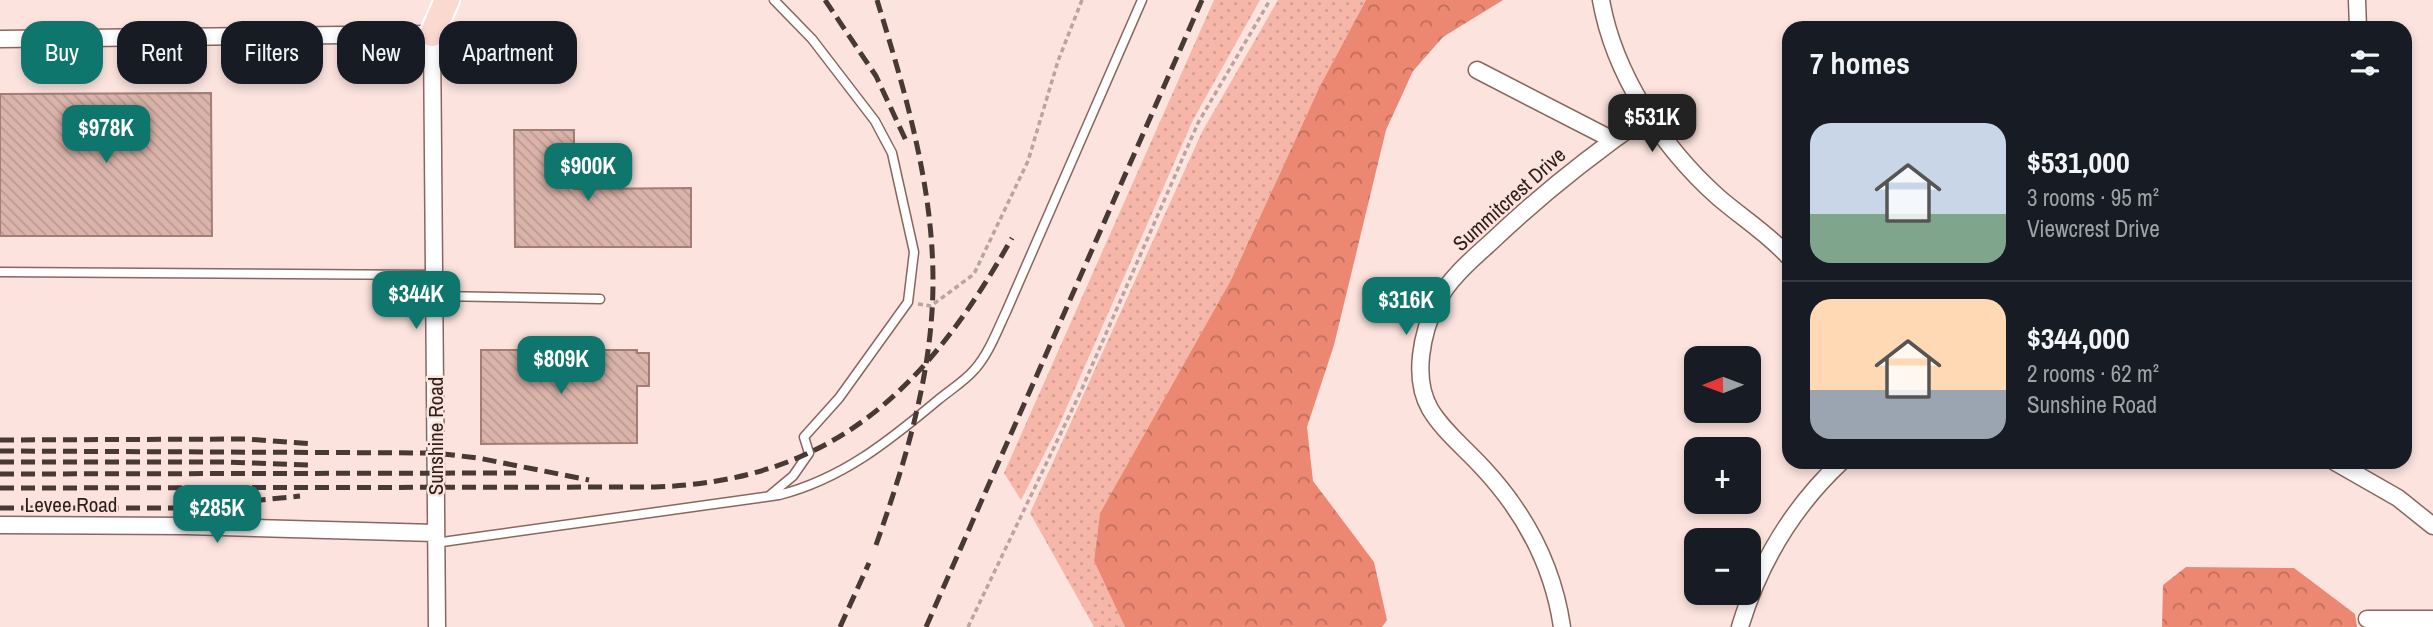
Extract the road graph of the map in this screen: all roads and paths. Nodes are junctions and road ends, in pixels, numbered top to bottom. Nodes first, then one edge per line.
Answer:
1 (426, 0) edge
2 (447, 0) edge
3 (774, 0) edge
4 (1082, 0) edge
5 (1142, 0) edge
6 (1270, 0) edge
7 (1601, 0) edge
8 (2357, 0) edge
9 (2358, 21) edge
10 (432, 34) junction
11 (0, 39) edge
12 (1477, 70) dead end
13 (1647, 116) junction
14 (1613, 140) junction
15 (1782, 251) edge
16 (0, 272) edge
17 (434, 275) junction
18 (434, 296) junction
19 (600, 299) dead end
20 (908, 302) junction
21 (1834, 469) edge
22 (2347, 469) edge
23 (767, 498) junction
24 (0, 525) edge
25 (2433, 526) edge
26 (435, 538) junction
27 (2367, 619) dead end
28 (2433, 619) edge
29 (436, 627) edge
30 (968, 627) edge
31 (1562, 627) edge
32 (1740, 627) edge

1 - 10 main road, Sunshine Road
2 - 10 main road, Sunshine Road
3 - 20 lane
4 - 20 path
5 - 23 lane
6 - 30 path
7 - 13 street
8 - 9 street
10 - 11 street
10 - 17 street, Sunshine Road
12 - 14 street
13 - 14 street, Summitcrest Drive
13 - 15 street
14 - 31 street, Summitcrest Drive
16 - 17 lane
17 - 18 street, Sunshine Road
18 - 19 lane
18 - 26 street, Sunshine Road
20 - 23 lane
21 - 32 street
22 - 25 street
23 - 26 lane
24 - 26 street, Levee Road
26 - 29 street, Sunshine Road
27 - 28 street

